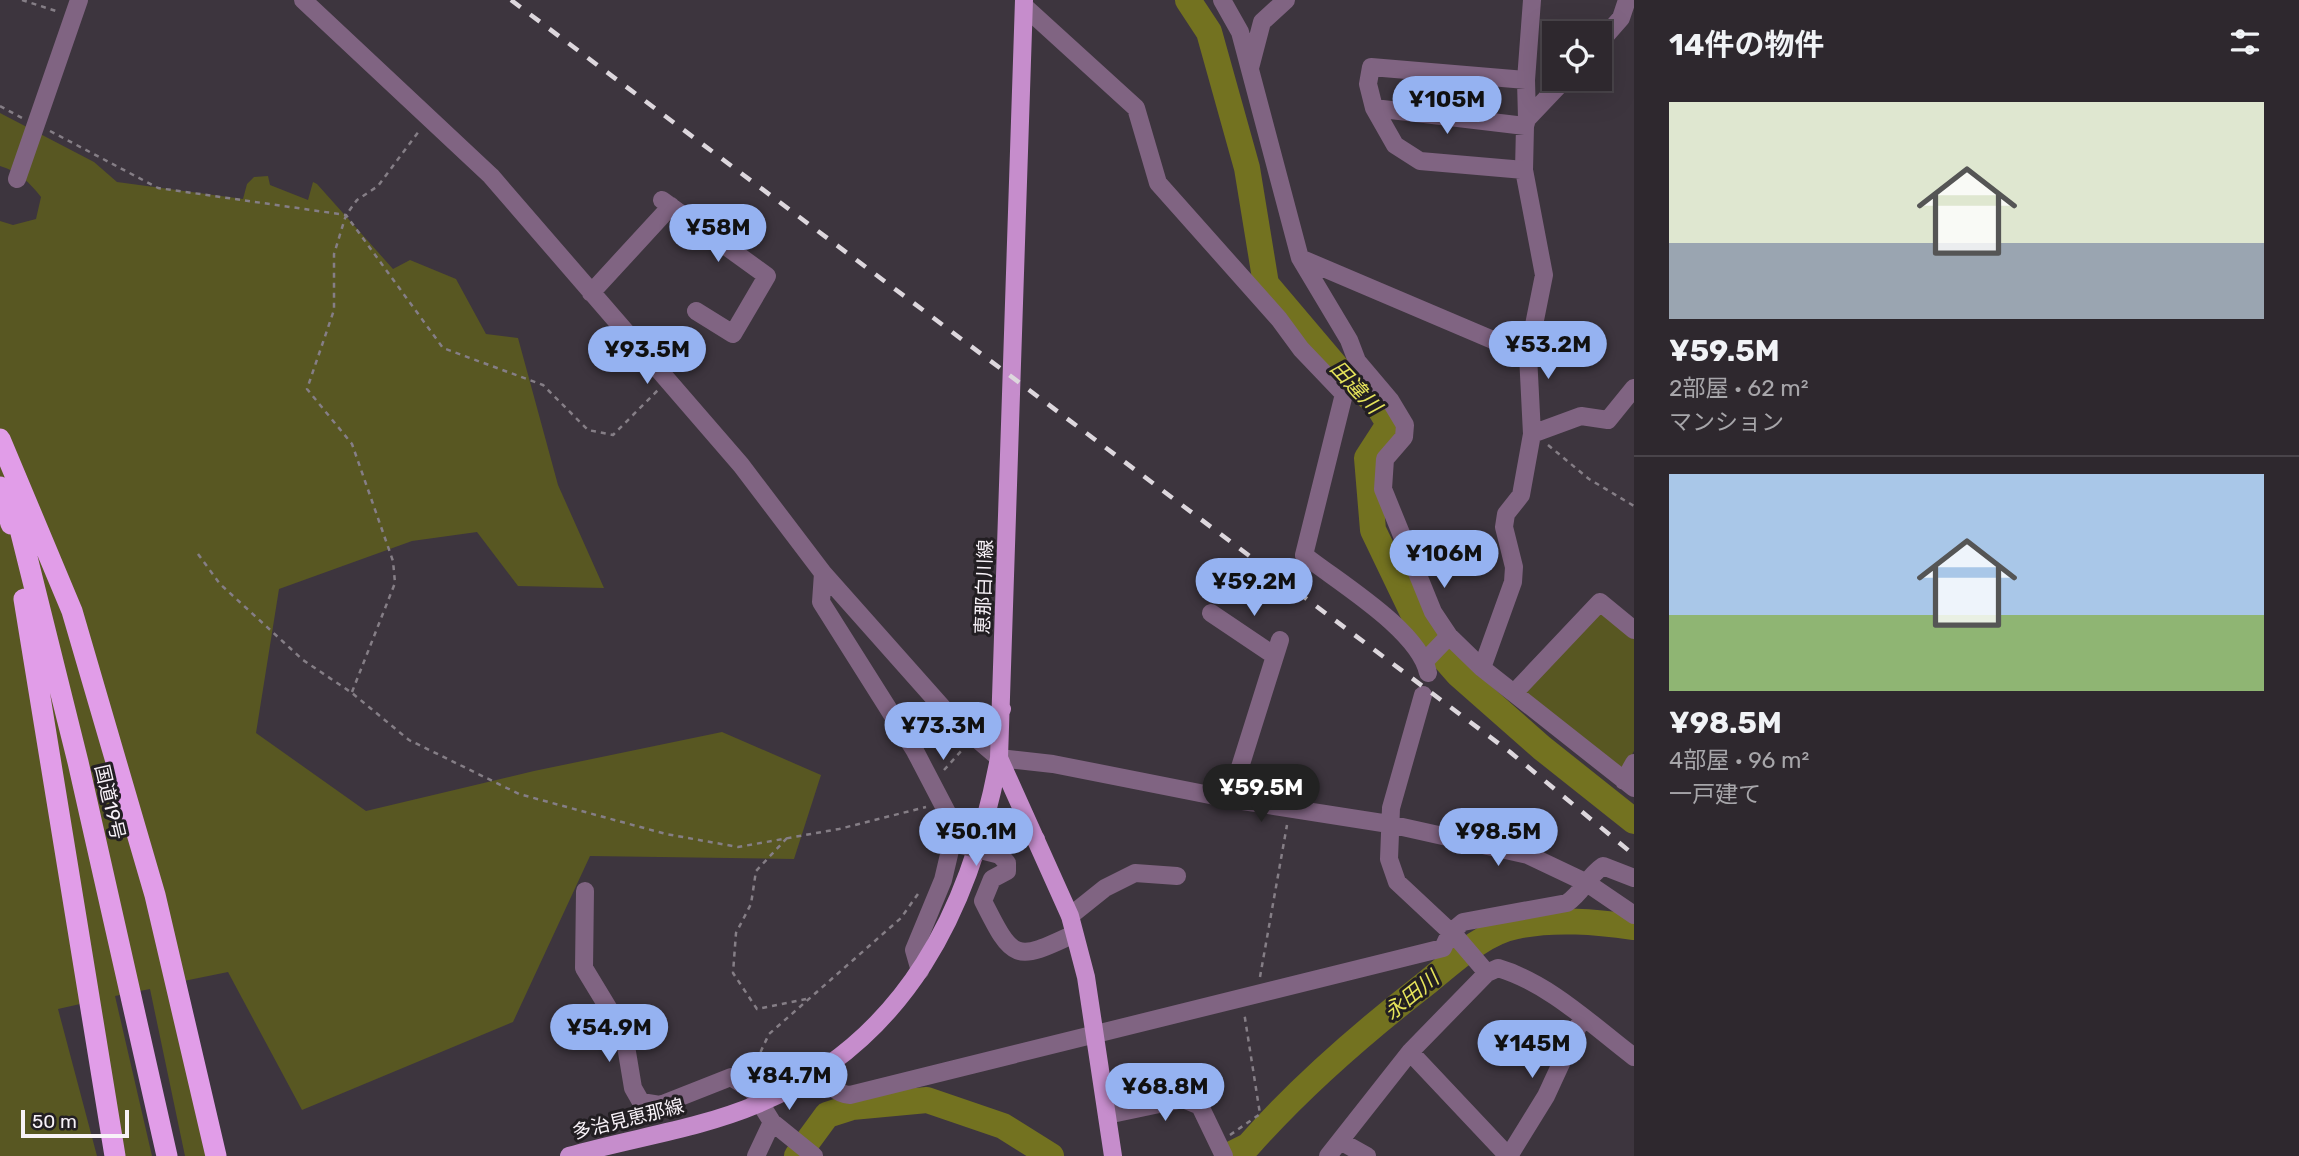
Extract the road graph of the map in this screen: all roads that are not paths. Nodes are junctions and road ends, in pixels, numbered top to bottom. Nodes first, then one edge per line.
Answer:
1 (303, 0) edge
2 (1222, 0) edge
3 (1286, 0) edge
4 (1532, 0) edge
5 (1628, 0) edge
6 (1024, 3) edge
7 (1634, 3) edge
8 (76, 8) edge
9 (1612, 28) edge
10 (1250, 68) junction
11 (1526, 80) junction
12 (1554, 91) edge
13 (1374, 108) junction
14 (1526, 123) junction
15 (1524, 170) junction
16 (17, 179) dead end
17 (1300, 258) junction
18 (591, 293) junction
19 (696, 310) dead end
20 (1528, 355) junction
21 (1357, 361) junction
22 (1634, 388) edge
23 (1344, 394) junction
24 (1536, 434) junction
25 (0, 439) edge
26 (0, 460) edge
27 (0, 487) edge
28 (0, 505) edge
29 (823, 573) junction
30 (1211, 613) dead end
31 (1634, 630) edge
32 (1449, 636) junction
33 (1482, 668) junction
34 (1514, 693) junction
35 (1423, 695) dead end
36 (1002, 709) junction
37 (961, 726) junction
38 (999, 758) junction
39 (1634, 763) edge
40 (1629, 785) edge
41 (1230, 799) junction
42 (1389, 824) junction
43 (1036, 839) junction
44 (979, 842) junction
45 (957, 844) junction
46 (1177, 876) dead end
47 (1634, 878) edge
48 (1587, 883) junction
49 (585, 891) dead end
50 (1634, 915) edge
51 (1070, 916) junction
52 (1074, 934) junction
53 (1454, 936) junction
54 (1485, 970) junction
55 (920, 971) junction
56 (1582, 1018) junction
57 (1095, 1036) junction
58 (1409, 1052) junction
59 (1634, 1057) edge
60 (820, 1069) junction
61 (759, 1104) junction
62 (1107, 1115) junction
63 (772, 1122) junction
64 (1342, 1142) junction
65 (1222, 1149) edge
66 (114, 1156) edge
67 (159, 1156) edge
68 (167, 1156) edge
69 (216, 1156) edge
70 (569, 1156) edge
71 (756, 1156) edge
72 (814, 1156) edge
73 (1113, 1156) edge
74 (1328, 1156) edge
75 (1367, 1156) edge
76 (1509, 1156) edge

1 - 18 street
2 - 10 street
3 - 10 street
4 - 11 street
5 - 7 street
5 - 9 street
6 - 23 street
6 - 36 main road, 恵那白川線
8 - 16 street
10 - 17 street
11 - 13 street
11 - 14 street
12 - 14 street
13 - 14 street
13 - 15 street
14 - 15 street
15 - 20 street
17 - 20 street
17 - 21 street
18 - 19 street
18 - 29 street
20 - 24 street
21 - 23 street
21 - 32 street
22 - 24 street
23 - 32 street
24 - 33 street
25 - 69 highway
26 - 68 highway, 国道19号
27 - 67 highway, 国道19号
28 - 66 highway
29 - 37 street
29 - 45 street
30 - 41 street
31 - 34 street
32 - 33 street
33 - 34 street
34 - 40 street
35 - 42 street
36 - 37 main road
36 - 38 main road, 恵那白川線
37 - 38 street
38 - 41 street
38 - 43 main road, 恵那白川線
38 - 44 main road, 多治見恵那線
39 - 40 street
41 - 42 street
42 - 48 street
42 - 53 street
43 - 44 main road
43 - 51 main road, 恵那白川線
44 - 55 main road, 多治見恵那線
45 - 52 street, bridge
45 - 55 street
46 - 51 street
47 - 48 street
48 - 50 street
48 - 53 street
49 - 61 street
51 - 52 main road, 恵那白川線
52 - 57 main road, 恵那白川線
53 - 54 street
53 - 57 street
54 - 56 street
54 - 58 street
55 - 60 main road, 多治見恵那線
56 - 59 street
56 - 76 street
57 - 60 street
57 - 62 main road, 恵那白川線
58 - 64 street
58 - 76 street
60 - 61 main road, 多治見恵那線
61 - 63 street
61 - 70 main road, 多治見恵那線
62 - 65 street
62 - 73 main road, 恵那白川線
63 - 71 street
63 - 72 street
64 - 74 street
64 - 75 street

